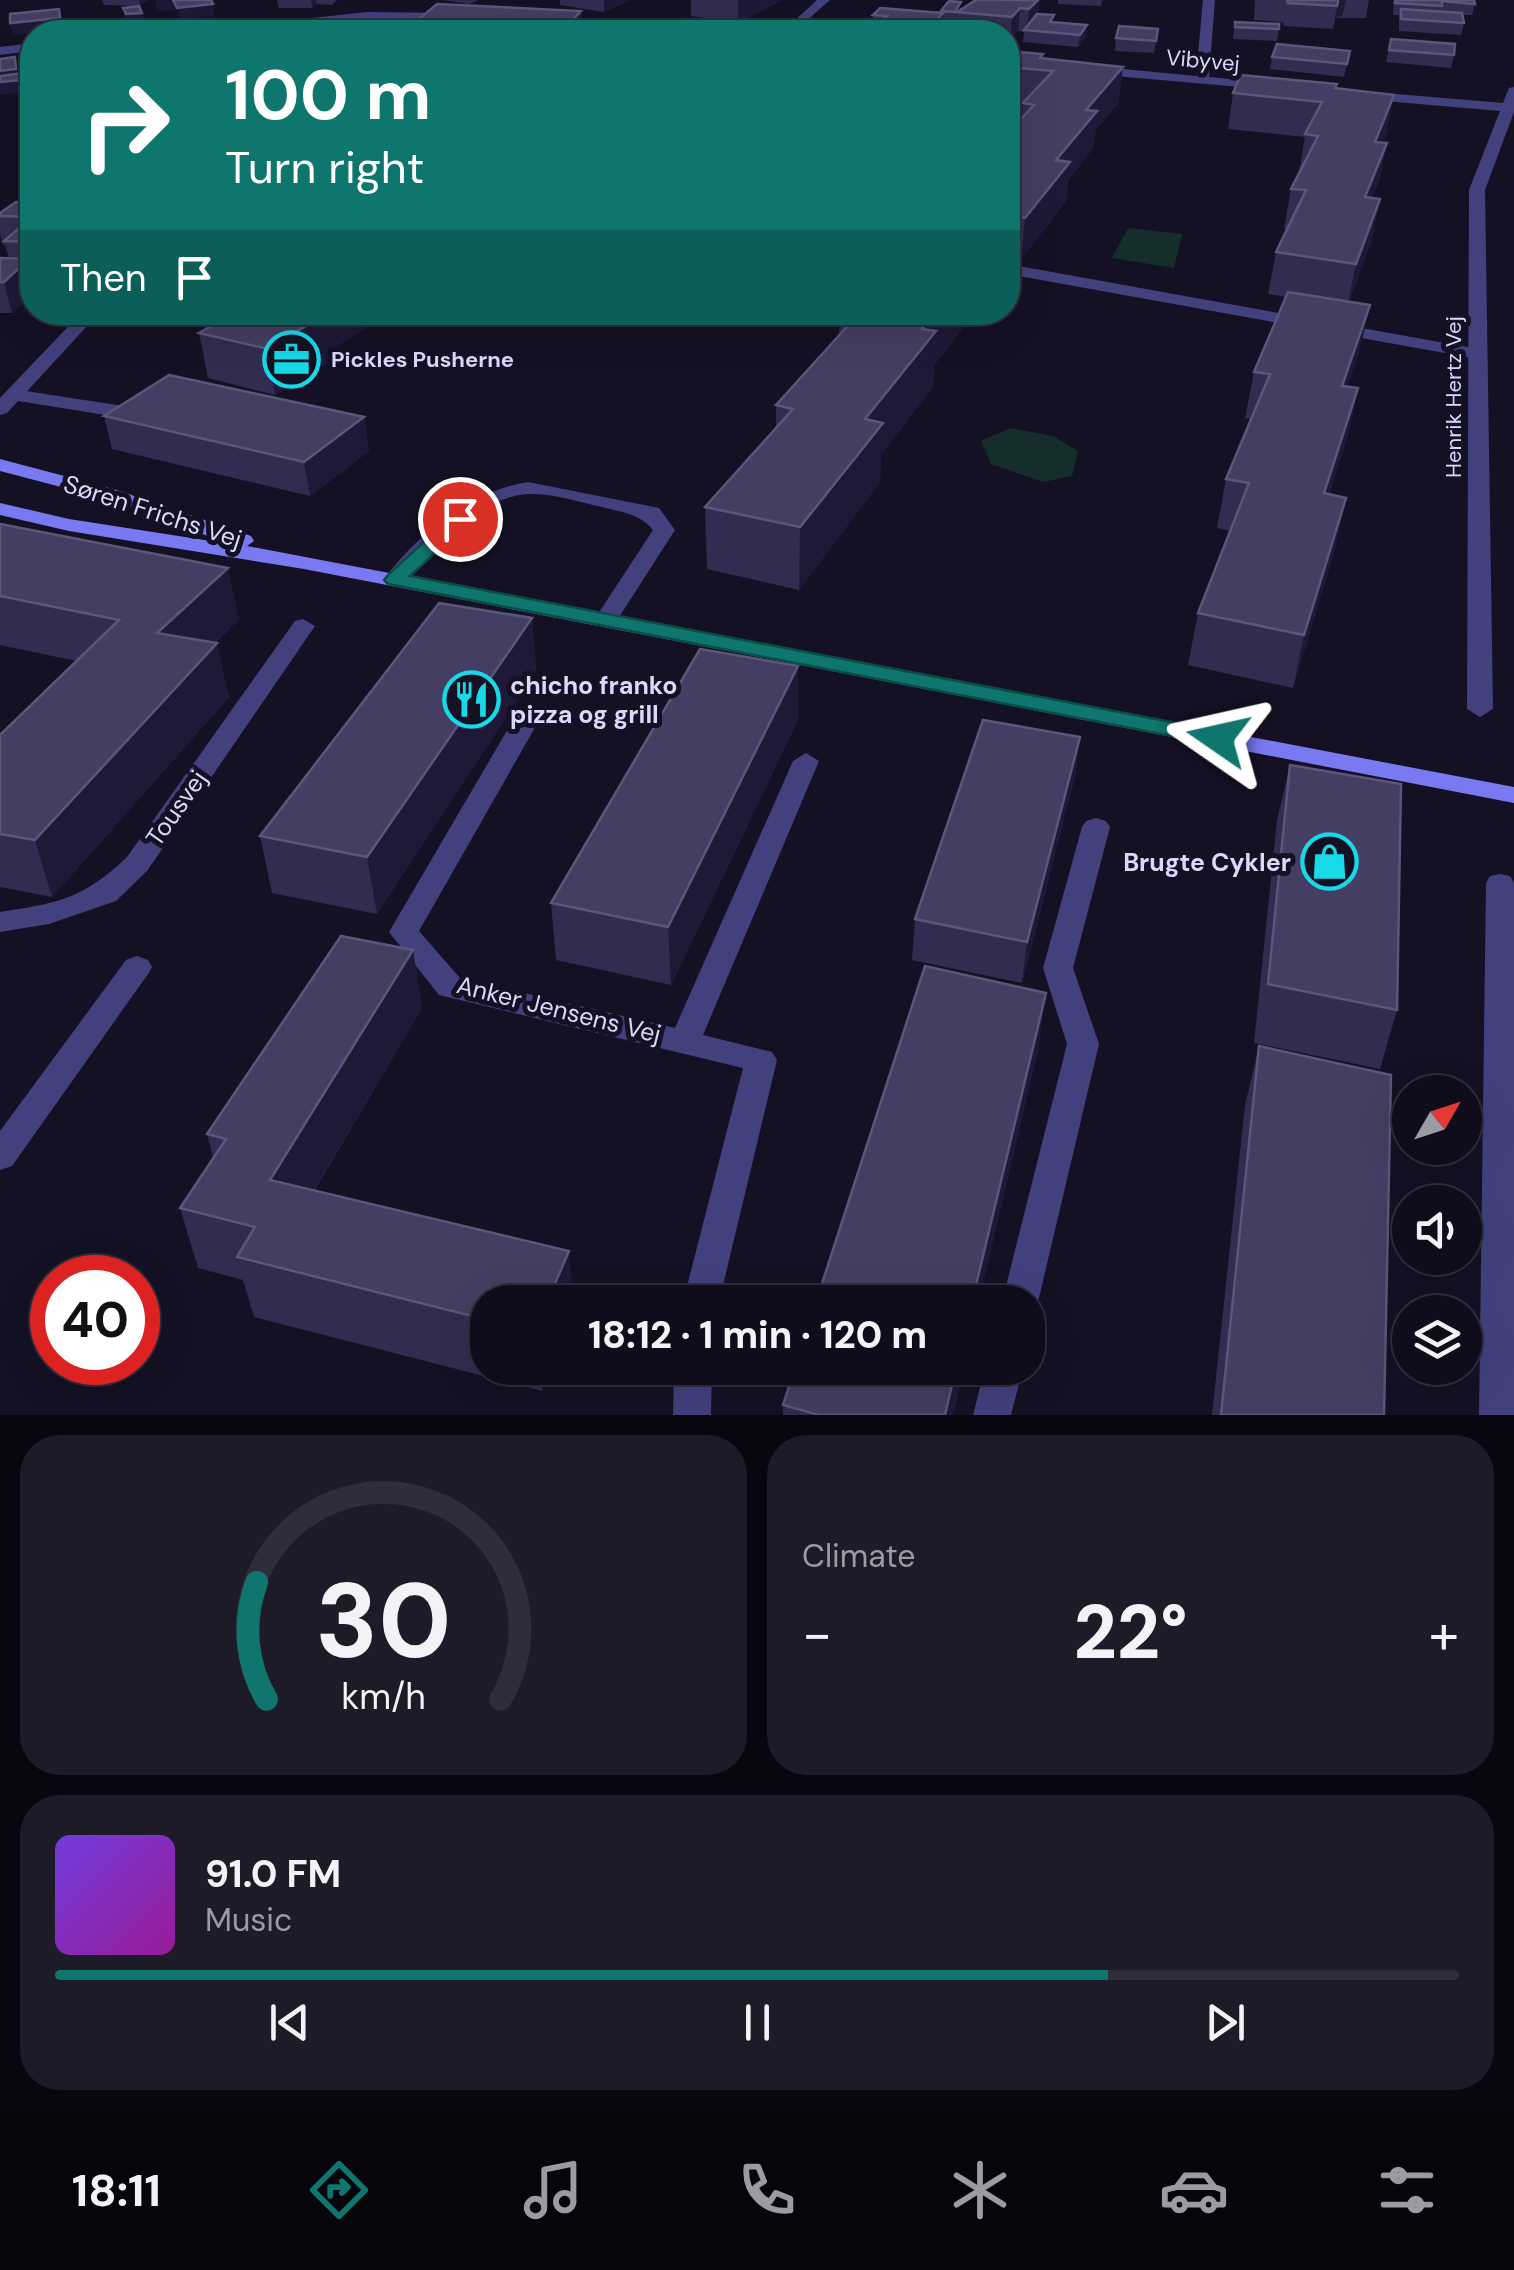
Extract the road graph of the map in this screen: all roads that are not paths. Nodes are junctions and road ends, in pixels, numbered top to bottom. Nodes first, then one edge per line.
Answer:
1 (381, 0) edge
2 (824, 0) edge
3 (1209, 0) edge
4 (367, 15) junction
5 (467, 17) edge
6 (314, 20) edge
7 (363, 20) edge
8 (802, 20) edge
9 (1079, 68) edge
10 (1202, 81) junction
11 (1290, 88) edge
12 (1343, 93) edge
13 (1512, 102) edge
14 (1020, 270) edge
15 (80, 325) edge
16 (1478, 354) junction
17 (6, 402) edge
18 (136, 414) edge
19 (0, 465) edge
20 (0, 509) edge
21 (304, 562) junction
22 (395, 580) junction
23 (606, 620) junction
24 (303, 626) dead end
25 (1480, 709) dead end
26 (528, 716) dead end
27 (806, 761) dead end
28 (1514, 795) edge
29 (1096, 827) dead end
30 (1500, 883) dead end
31 (0, 922) edge
32 (137, 967) dead end
33 (685, 1040) junction
34 (0, 1157) edge
35 (705, 1285) edge
36 (1024, 1285) edge
37 (693, 1385) edge
38 (1000, 1385) edge
39 (692, 1415) edge
40 (992, 1415) edge
41 (1498, 1415) edge

1 - 4 street
2 - 8 street
3 - 10 street
4 - 5 street
4 - 6 street
4 - 7 street
9 - 10 street, Vibyvej
10 - 11 street, Vibyvej
12 - 13 street
13 - 16 street, Henrik Hertz Vej
14 - 16 street
15 - 17 street
16 - 25 street, Henrik Hertz Vej
17 - 18 street
19 - 21 street, Søren Frichs Vej
20 - 21 street, Søren Frichs Vej
21 - 22 street, Søren Frichs Vej
22 - 23 street, Søren Frichs Vej
22 - 23 street
23 - 28 street, Søren Frichs Vej
24 - 31 street, Tousvej
26 - 33 street, Anker Jensens Vej
27 - 33 street, Anker Jensens Vej
29 - 36 street
30 - 41 street
32 - 34 street
33 - 35 street, Anker Jensens Vej
37 - 39 street
38 - 40 street

